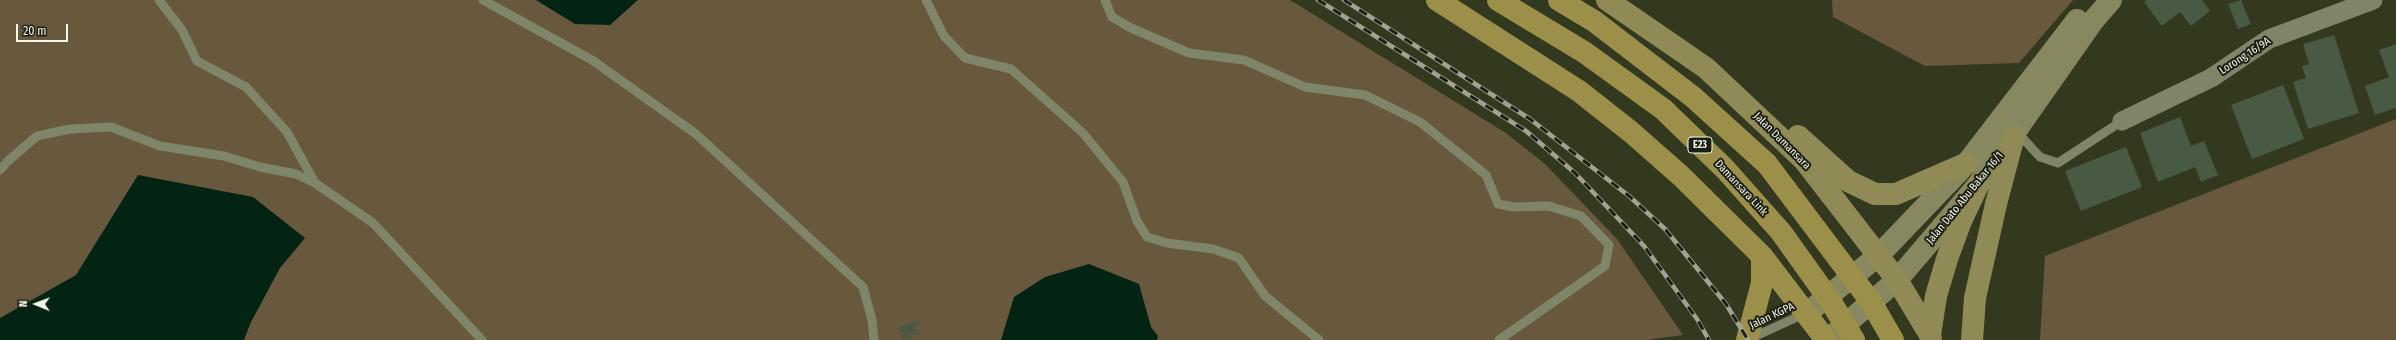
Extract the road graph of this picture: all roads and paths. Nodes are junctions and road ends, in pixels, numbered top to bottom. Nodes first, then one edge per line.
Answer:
1 (159, 0) edge
2 (483, 0) edge
3 (926, 0) edge
4 (1105, 0) edge
5 (1437, 0) edge
6 (1498, 0) edge
7 (1559, 0) edge
8 (1607, 0) edge
9 (1617, 0) edge
10 (2093, 0) edge
11 (2111, 0) edge
12 (2373, 0) edge
13 (2122, 120) joint
14 (2015, 134) junction
15 (1967, 163) junction
16 (0, 170) edge
17 (315, 183) junction
18 (1978, 185) junction
19 (1762, 256) junction
20 (1878, 256) junction
21 (1897, 280) junction
22 (1806, 313) junction
23 (1933, 338) edge
24 (482, 340) edge
25 (874, 340) edge
26 (1319, 340) edge
27 (1499, 340) edge
28 (1747, 340) edge
29 (1827, 340) edge
30 (1854, 340) edge
31 (1893, 340) edge
32 (1972, 340) edge

1 - 17 lane
2 - 25 lane
3 - 26 lane
4 - 27 lane
5 - 19 highway
6 - 30 highway, Damansara Link / E23
7 - 31 highway
8 - 20 main road, Jalan Damansara
9 - 15 main road
10 - 15 main road, Jalan Dato Abu Bakar 16/1
11 - 14 main road, Jalan Dato Abu Bakar 16/1
12 - 13 street, Lorong 16/9A
13 - 14 lane
14 - 18 main road, Jalan Dato Abu Bakar 16/1
14 - 32 main road
15 - 20 main road, Jalan Dato Abu Bakar 16/1
16 - 17 lane
17 - 24 lane
18 - 21 main road, Jalan Dato Abu Bakar 16/1
18 - 23 main road
19 - 22 highway
19 - 28 highway
20 - 21 main road, Jalan Damansara
20 - 22 main road, Jalan Dato Abu Bakar 16/1
21 - 23 main road, Jalan Damansara
21 - 29 main road, Jalan Dato Abu Bakar 16/1
22 - 28 lane, Jalan KGPA
22 - 29 highway

